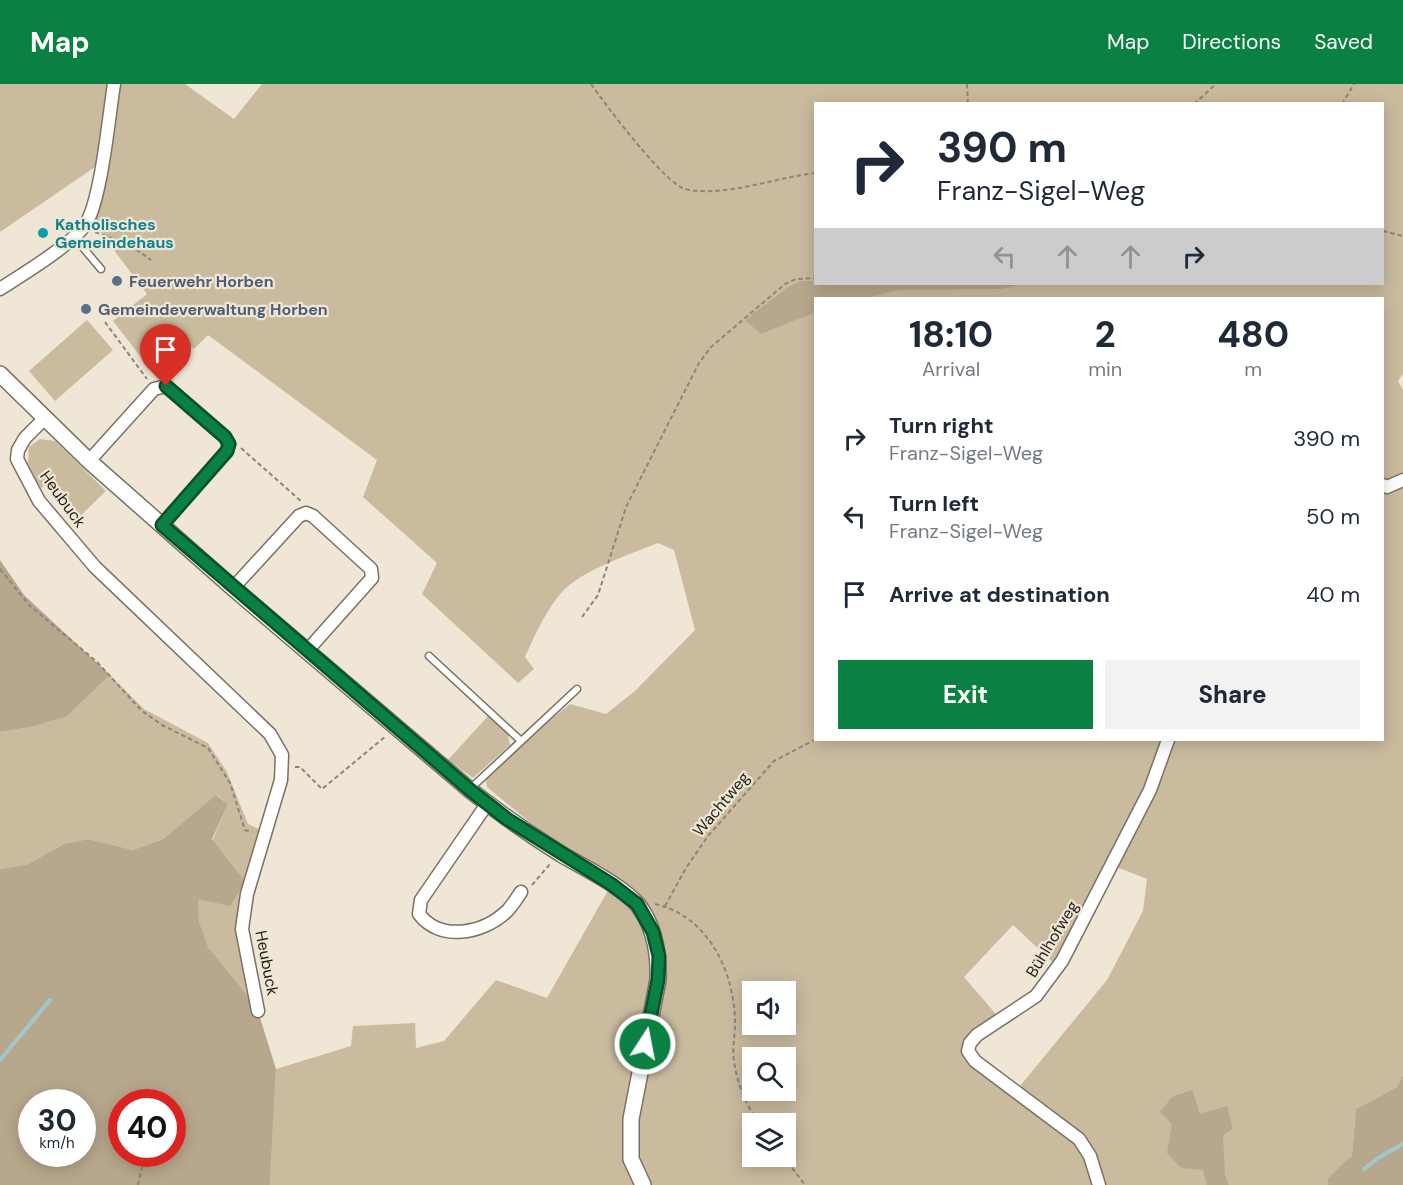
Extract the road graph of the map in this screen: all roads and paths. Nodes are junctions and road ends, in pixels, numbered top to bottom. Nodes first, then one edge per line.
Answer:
1 (114, 84) edge
2 (591, 84) edge
3 (967, 84) edge
4 (1216, 84) edge
5 (1354, 84) edge
6 (968, 102) edge
7 (1196, 102) edge
8 (1343, 102) edge
9 (814, 173) edge
10 (84, 227) junction
11 (1384, 231) edge
12 (74, 236) junction
13 (1403, 236) edge
14 (151, 261) dead end
15 (101, 269) dead end
16 (814, 278) edge
17 (0, 290) edge
18 (105, 322) dead end
19 (192, 346) dead end
20 (0, 374) edge
21 (158, 388) junction
22 (44, 419) junction
23 (229, 444) junction
24 (89, 461) junction
25 (1403, 480) edge
26 (1384, 486) edge
27 (306, 513) junction
28 (162, 525) junction
29 (0, 569) edge
30 (233, 588) junction
31 (582, 617) dead end
32 (306, 652) junction
33 (429, 656) dead end
34 (577, 689) dead end
35 (396, 728) junction
36 (520, 740) junction
37 (814, 740) edge
38 (1168, 741) edge
39 (283, 765) junction
40 (470, 790) junction
41 (488, 804) junction
42 (263, 836) junction
43 (559, 853) junction
44 (521, 892) joint
45 (637, 904) junction
46 (665, 906) junction
47 (258, 1011) dead end
48 (752, 1113) edge
49 (142, 1167) edge
50 (791, 1167) edge
51 (138, 1185) edge
52 (643, 1185) edge
53 (805, 1185) edge
54 (1099, 1185) edge

1 - 10 street
2 - 9 path
3 - 6 path
4 - 7 path
5 - 8 path
10 - 12 street
10 - 14 path
11 - 13 path
12 - 15 lane
12 - 17 street
16 - 31 path
18 - 21 path
19 - 21 path
20 - 22 street
21 - 23 street
21 - 24 street
22 - 24 street
22 - 39 street, Heubuck
23 - 27 path
23 - 28 street
24 - 28 street
25 - 26 street
27 - 30 street
27 - 32 street
28 - 30 street
29 - 42 path
30 - 32 street
32 - 35 street
33 - 36 lane
34 - 36 lane
35 - 39 path
35 - 40 street
36 - 40 lane
37 - 46 path, Wachtweg
38 - 54 street, Bühlhofweg
39 - 42 street, Heubuck
40 - 41 street
41 - 43 street
41 - 44 street
42 - 47 street, Heubuck
43 - 44 path
43 - 45 street
45 - 46 path
45 - 52 street
46 - 48 path
49 - 51 path
50 - 53 path

